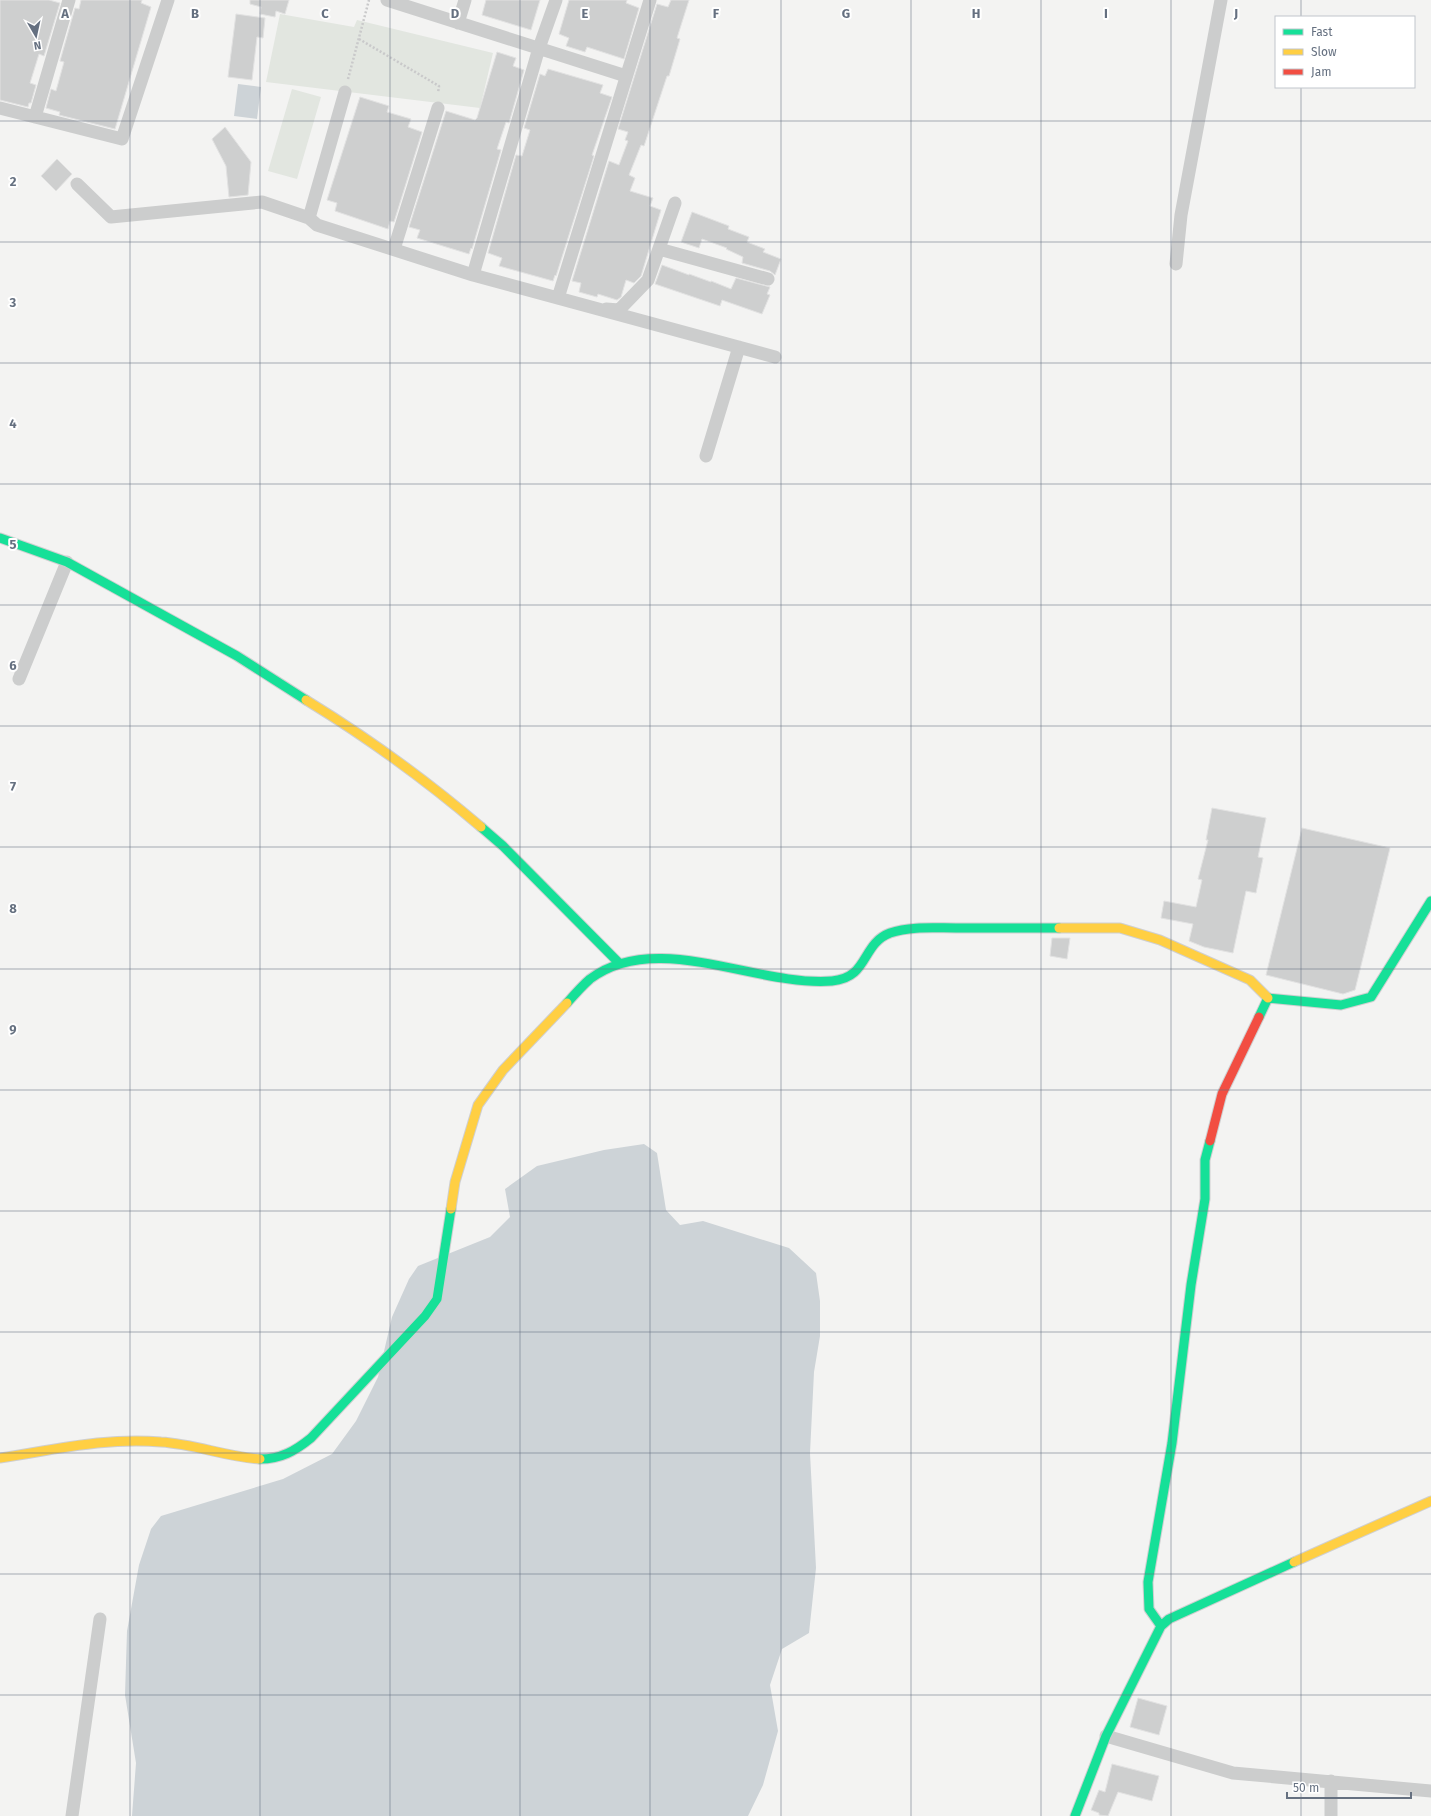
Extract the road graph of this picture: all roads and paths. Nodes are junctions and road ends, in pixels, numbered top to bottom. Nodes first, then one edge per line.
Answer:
1 (69, 0) edge
2 (168, 0) edge
3 (369, 0) edge
4 (387, 0) edge
5 (466, 0) edge
6 (556, 0) edge
7 (650, 0) edge
8 (1221, 0) edge
9 (458, 22) junction
10 (359, 39) junction
11 (540, 48) junction
12 (626, 76) junction
13 (345, 92) joint
14 (0, 108) edge
15 (438, 108) joint
16 (35, 117) junction
17 (78, 184) dead end
18 (675, 203) dead end
19 (309, 218) junction
20 (394, 249) junction
21 (659, 249) junction
22 (1176, 264) dead end
23 (473, 275) junction
24 (768, 279) dead end
25 (558, 298) junction
26 (594, 308) junction
27 (739, 347) junction
28 (775, 357) dead end
29 (706, 456) dead end
30 (0, 538) edge
31 (67, 562) junction
32 (20, 679) dead end
33 (1431, 901) edge
34 (620, 963) junction
35 (1268, 998) junction
36 (0, 1458) edge
37 (1431, 1501) edge
38 (100, 1619) dead end
39 (1161, 1626) junction
40 (1106, 1736) junction
41 (1331, 1781) junction
42 (1431, 1791) edge
43 (72, 1816) edge
44 (1075, 1816) edge
45 (1331, 1816) edge

1 - 16 street
2 - 16 street
3 - 10 path
4 - 9 street
5 - 9 street
6 - 11 street
7 - 12 street
8 - 22 street
9 - 11 street
10 - 13 path
10 - 15 path
11 - 12 street
11 - 23 street
12 - 25 street
13 - 19 street
14 - 16 street
15 - 20 street
17 - 19 street
18 - 21 street
19 - 20 street
20 - 23 street
21 - 24 street
21 - 26 street
23 - 25 street
25 - 26 street
26 - 27 street
27 - 28 street
27 - 29 street
30 - 31 street
31 - 32 street
31 - 34 street
33 - 35 street
34 - 35 street
34 - 36 street
35 - 39 street
37 - 39 street
38 - 43 street
39 - 40 street
40 - 41 street
40 - 44 street
41 - 42 street
41 - 45 street

